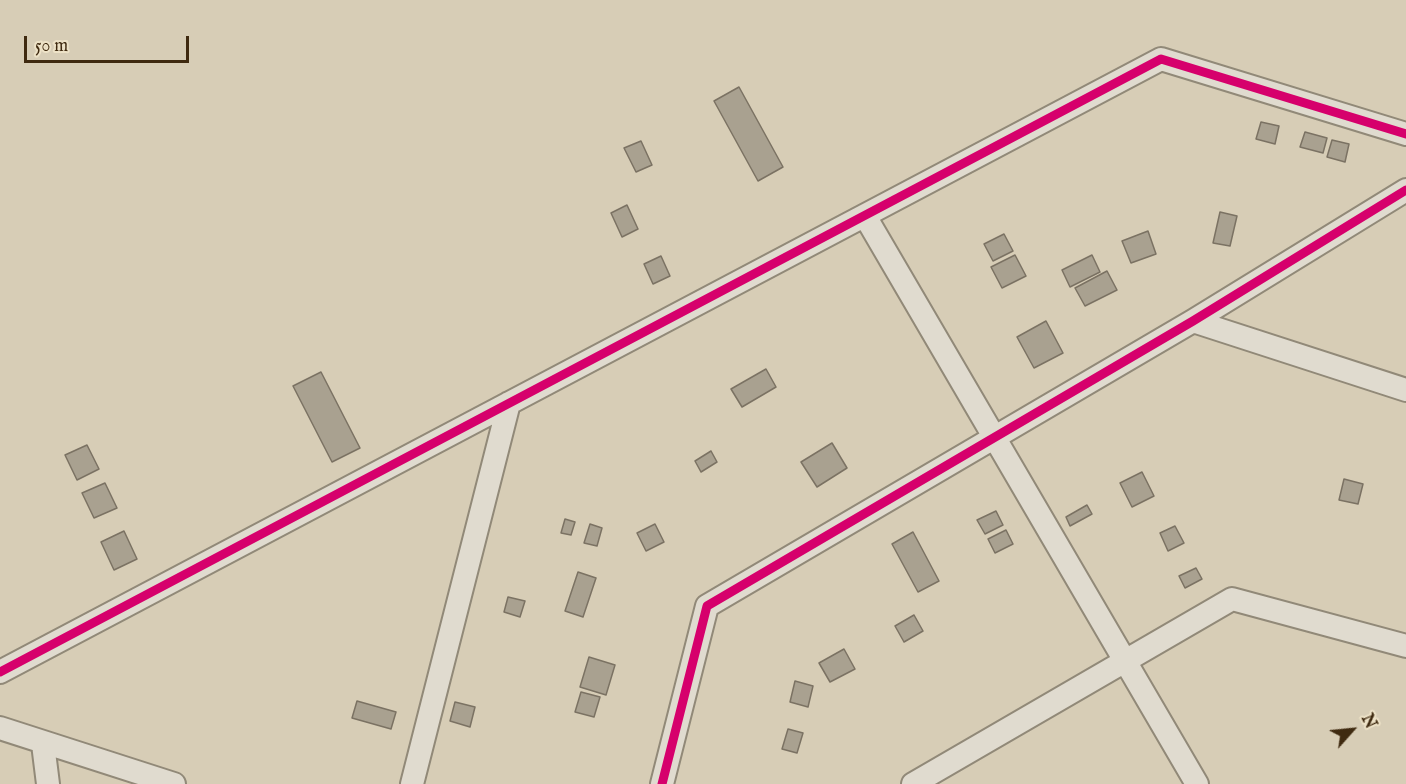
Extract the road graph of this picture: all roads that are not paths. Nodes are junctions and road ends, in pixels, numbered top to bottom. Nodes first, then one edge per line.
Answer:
1 (1406, 134) edge
2 (1406, 190) edge
3 (865, 216) junction
4 (1193, 321) junction
5 (1406, 390) edge
6 (509, 404) junction
7 (994, 437) junction
8 (1406, 646) edge
9 (1125, 660) junction
10 (0, 672) edge
11 (0, 729) edge
12 (43, 744) junction
13 (48, 784) edge
14 (174, 784) edge
15 (412, 784) edge
16 (662, 784) edge
17 (913, 784) edge
18 (1197, 784) edge

1 - 3 street
2 - 4 street
3 - 6 street
3 - 7 street
4 - 5 street
4 - 7 street
6 - 10 street
6 - 15 street
7 - 9 street
7 - 16 street
8 - 9 street
9 - 17 street
9 - 18 street
11 - 12 street
12 - 13 street
12 - 14 street

